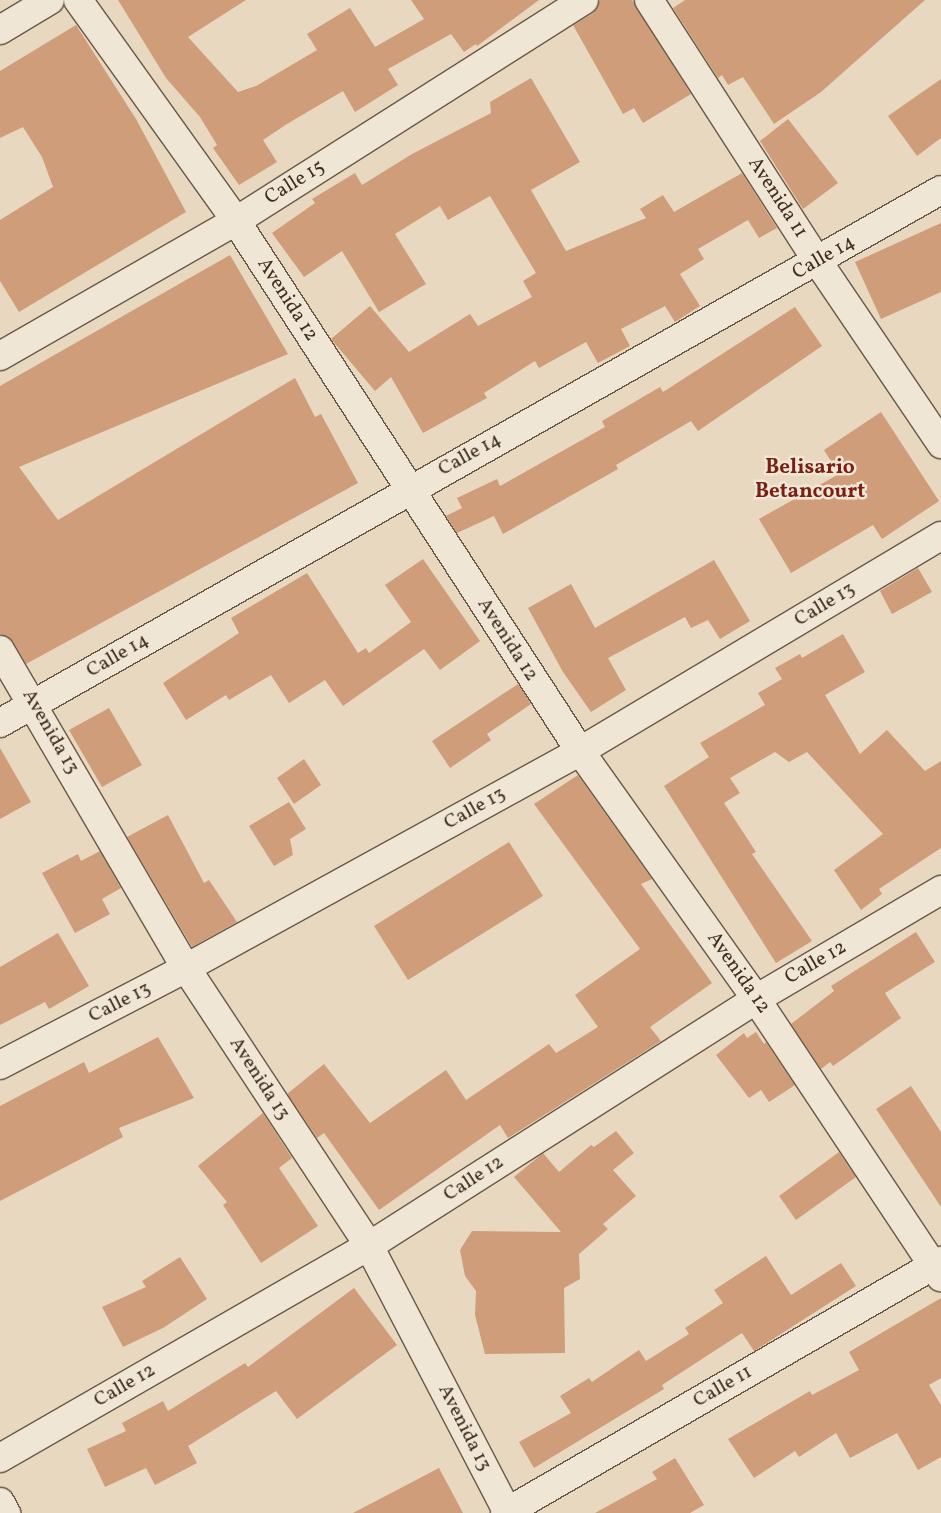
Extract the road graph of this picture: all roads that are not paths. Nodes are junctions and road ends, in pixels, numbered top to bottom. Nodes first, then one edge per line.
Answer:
1 (50, 0) edge
2 (78, 0) edge
3 (584, 0) edge
4 (649, 0) edge
5 (0, 30) edge
6 (941, 190) edge
7 (236, 221) junction
8 (818, 262) junction
9 (0, 356) edge
10 (941, 444) edge
11 (408, 489) junction
12 (941, 536) edge
13 (0, 650) edge
14 (34, 704) junction
15 (0, 723) edge
16 (580, 751) junction
17 (941, 890) edge
18 (186, 968) junction
19 (756, 998) junction
20 (0, 1065) edge
21 (369, 1246) junction
22 (938, 1267) edge
23 (0, 1458) edge
24 (0, 1502) edge
25 (6, 1513) edge
26 (507, 1513) edge

1 - 5 street
2 - 7 street, Avenida 12
3 - 7 street, Calle 15
4 - 8 street, Avenida 11
6 - 8 street, Calle 14
7 - 9 street, Calle 15
7 - 11 street, Avenida 12
8 - 10 street, Avenida 11
8 - 11 street, Calle 14
11 - 14 street, Calle 14
11 - 16 street, Avenida 12
12 - 16 street, Calle 13
13 - 14 street, Avenida 13
14 - 15 street, Calle 14
14 - 18 street, Avenida 13
16 - 18 street, Calle 13
16 - 19 street, Avenida 12
17 - 19 street, Calle 12
18 - 20 street, Calle 13
18 - 21 street, Avenida 13
19 - 21 street, Calle 12
19 - 22 street, Avenida 12
21 - 23 street, Calle 12
21 - 26 street, Avenida 13
22 - 26 street, Calle 11
24 - 25 street

